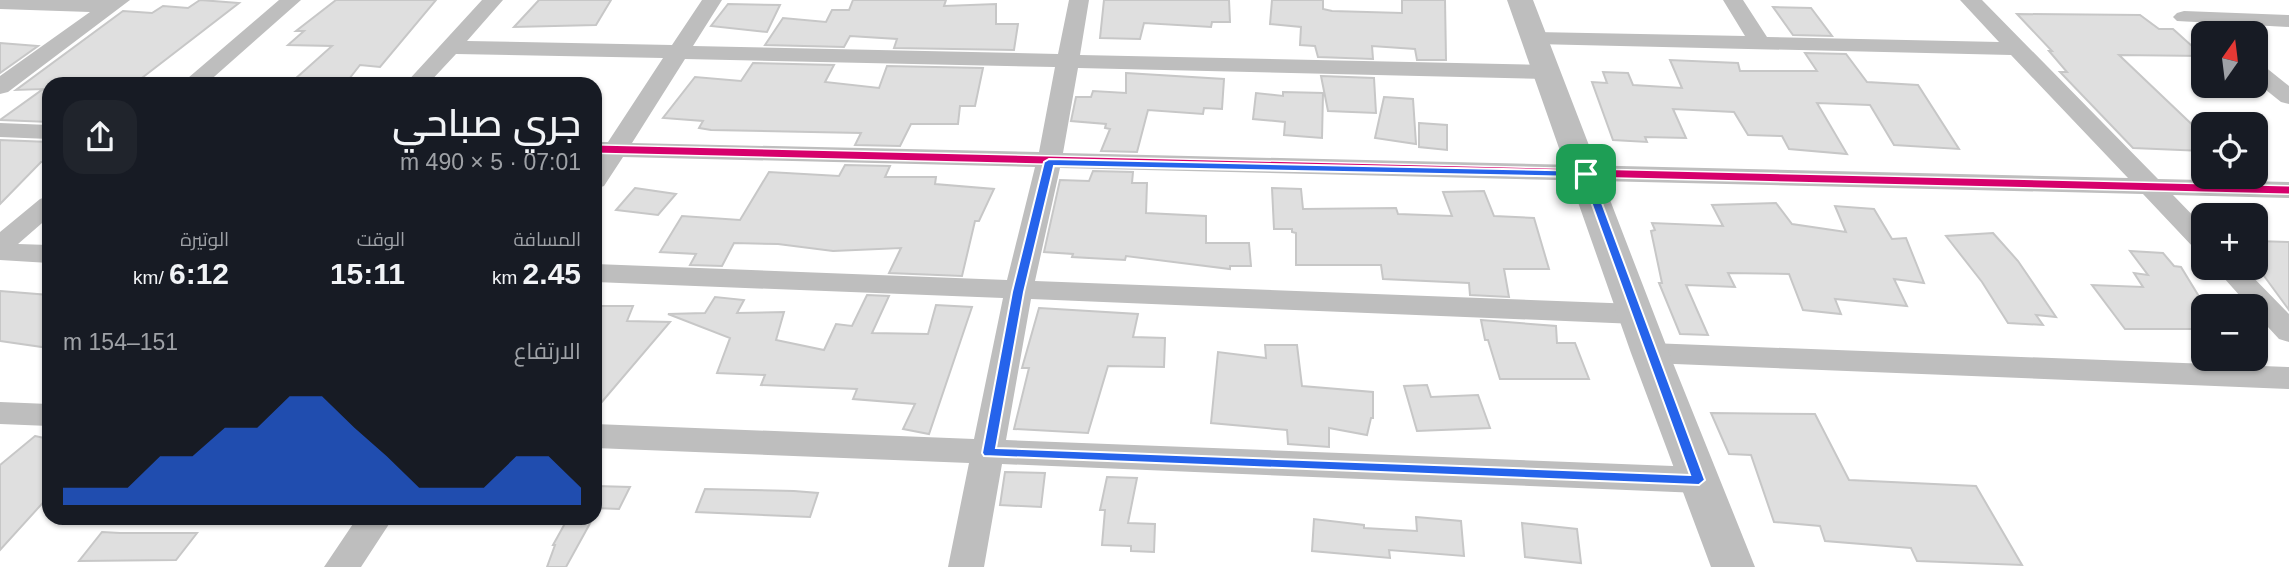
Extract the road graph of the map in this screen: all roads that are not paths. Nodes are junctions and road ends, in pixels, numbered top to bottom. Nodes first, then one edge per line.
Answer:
1 (291, 0) edge
2 (493, 0) edge
3 (712, 0) edge
4 (1079, 0) edge
5 (1520, 0) edge
6 (1733, 0) edge
7 (1970, 0) edge
8 (2166, 0) edge
9 (0, 3) edge
10 (116, 3) edge
11 (2184, 17) junction
12 (2289, 21) edge
13 (2191, 22) edge
14 (1535, 38) junction
15 (1760, 43) junction
16 (450, 47) junction
17 (2017, 48) junction
18 (680, 51) junction
19 (1069, 61) junction
20 (1546, 72) junction
21 (200, 77) edge
22 (422, 77) edge
23 (2268, 80) edge
24 (0, 87) edge
25 (2289, 97) edge
26 (0, 130) edge
27 (42, 132) edge
28 (605, 150) edge
29 (1049, 162) junction
30 (1586, 174) junction
31 (2152, 187) junction
32 (2289, 190) edge
33 (42, 210) edge
34 (2191, 228) edge
35 (0, 246) edge
36 (0, 252) edge
37 (42, 254) edge
38 (602, 273) edge
39 (2240, 280) edge
40 (1018, 292) junction
41 (1636, 314) junction
42 (2289, 332) edge
43 (1650, 353) junction
44 (2289, 378) edge
45 (0, 413) edge
46 (42, 415) edge
47 (602, 436) edge
48 (988, 453) junction
49 (1699, 480) junction
50 (371, 525) edge
51 (342, 567) edge
52 (966, 567) edge
53 (1733, 567) edge

1 - 21 street
2 - 16 street
3 - 18 street
4 - 19 street
5 - 14 street
6 - 15 street
7 - 17 street
8 - 11 street
9 - 10 street
10 - 24 street
11 - 12 street
11 - 13 street
14 - 15 street
14 - 20 street
15 - 17 street
16 - 18 street
16 - 22 street
17 - 31 street
18 - 19 street
18 - 28 street
19 - 20 street
19 - 29 street
20 - 30 street
23 - 25 street
26 - 27 street
28 - 29 street
29 - 30 street
29 - 40 street
30 - 31 street
30 - 41 street
31 - 32 street
31 - 34 street
33 - 35 street
36 - 37 street
38 - 40 street
39 - 42 street
40 - 41 street
40 - 48 street
41 - 43 street
43 - 44 street
43 - 49 street
45 - 46 street
47 - 48 street
48 - 49 street
48 - 52 street
49 - 53 street
50 - 51 street

